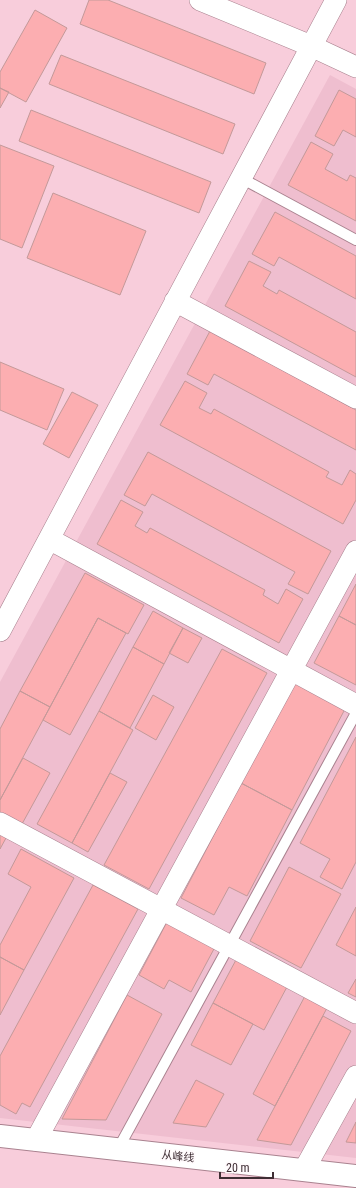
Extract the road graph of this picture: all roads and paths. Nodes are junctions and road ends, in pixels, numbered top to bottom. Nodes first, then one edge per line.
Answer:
1 (200, 0) edge
2 (336, 0) edge
3 (311, 46) junction
4 (356, 67) edge
5 (241, 178) junction
6 (356, 240) edge
7 (176, 301) junction
8 (356, 398) edge
9 (49, 539) junction
10 (356, 551) edge
11 (0, 631) edge
12 (291, 670) junction
13 (356, 705) edge
14 (356, 713) edge
15 (0, 823) edge
16 (162, 909) junction
17 (228, 945) junction
18 (356, 1013) edge
19 (356, 1076) edge
20 (0, 1136) edge
21 (36, 1140) junction
22 (118, 1149) junction
23 (304, 1170) junction
24 (356, 1176) edge

1 - 3 street
2 - 3 street
3 - 4 street
3 - 5 street
5 - 6 lane
5 - 7 street
7 - 8 street
7 - 9 street
9 - 11 street
9 - 12 street
10 - 12 street
12 - 13 street
12 - 16 street
14 - 17 lane
15 - 16 street
16 - 17 street
16 - 21 street
17 - 18 street
17 - 22 lane
19 - 23 street
20 - 21 street, 从峰线
21 - 22 street, 从峰线
22 - 23 street, 从峰线
23 - 24 street, 从峰线

